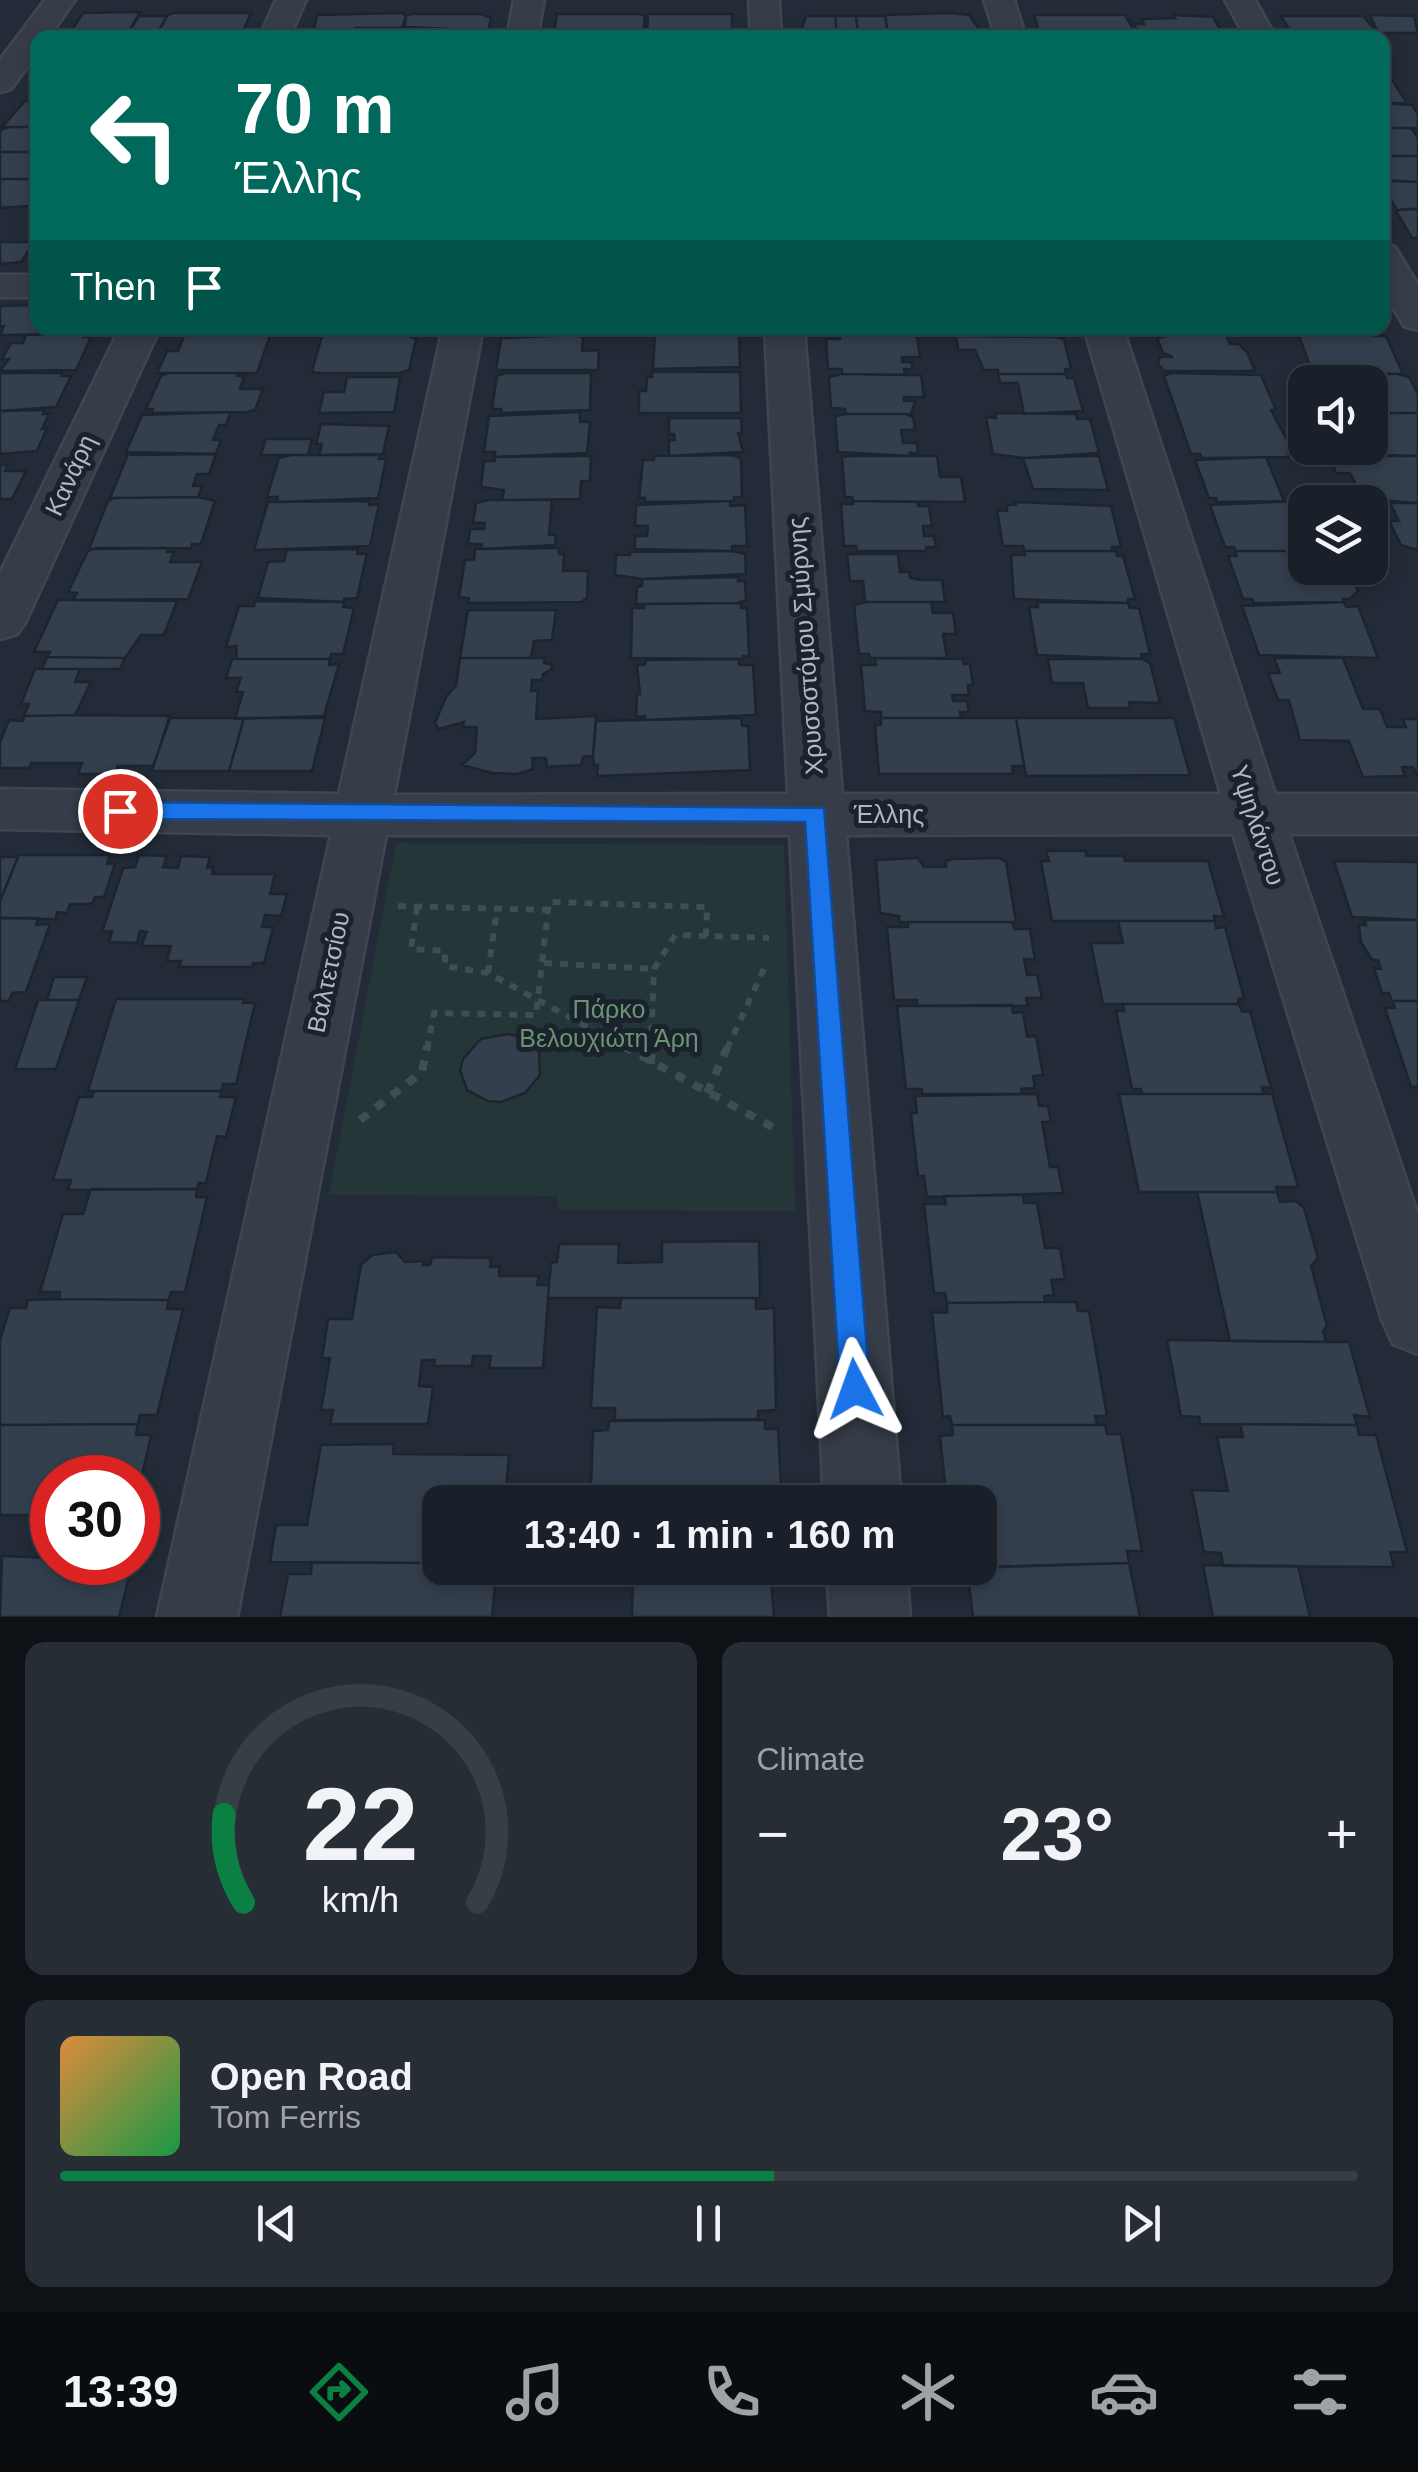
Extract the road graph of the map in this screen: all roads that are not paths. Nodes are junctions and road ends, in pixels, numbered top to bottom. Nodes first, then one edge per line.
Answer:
1 (60, 0) edge
2 (291, 0) edge
3 (529, 0) edge
4 (764, 0) edge
5 (999, 0) edge
6 (1240, 0) edge
7 (38, 30) edge
8 (278, 30) edge
9 (523, 30) edge
10 (766, 30) edge
11 (1008, 30) edge
12 (1257, 30) edge
13 (30, 41) edge
14 (0, 82) edge
15 (0, 286) edge
16 (30, 286) edge
17 (137, 335) edge
18 (462, 335) edge
19 (784, 335) edge
20 (1106, 335) edge
21 (0, 623) edge
22 (0, 809) edge
23 (360, 814) junction
24 (816, 814) junction
25 (1254, 814) junction
26 (1418, 814) edge
27 (1418, 1320) edge
28 (861, 1485) edge
29 (867, 1585) edge
30 (197, 1617) edge
31 (870, 1617) edge

1 - 7 street
2 - 8 street
3 - 9 street
4 - 10 street
5 - 11 street
6 - 12 street
13 - 14 street
15 - 16 street
17 - 21 street, Κανάρη
18 - 23 street, Βαλτετσίου
19 - 24 street, Χρυσοστόμου Σμύρνης
20 - 25 street, Υψηλάντου
22 - 23 street, Έλλης
23 - 24 street, Έλλης
23 - 30 street, Βαλτετσίου
24 - 25 street, Έλλης
24 - 28 street, Χρυσοστόμου Σμύρνης
25 - 26 street, Έλλης
25 - 27 street, Υψηλάντου
29 - 31 street

